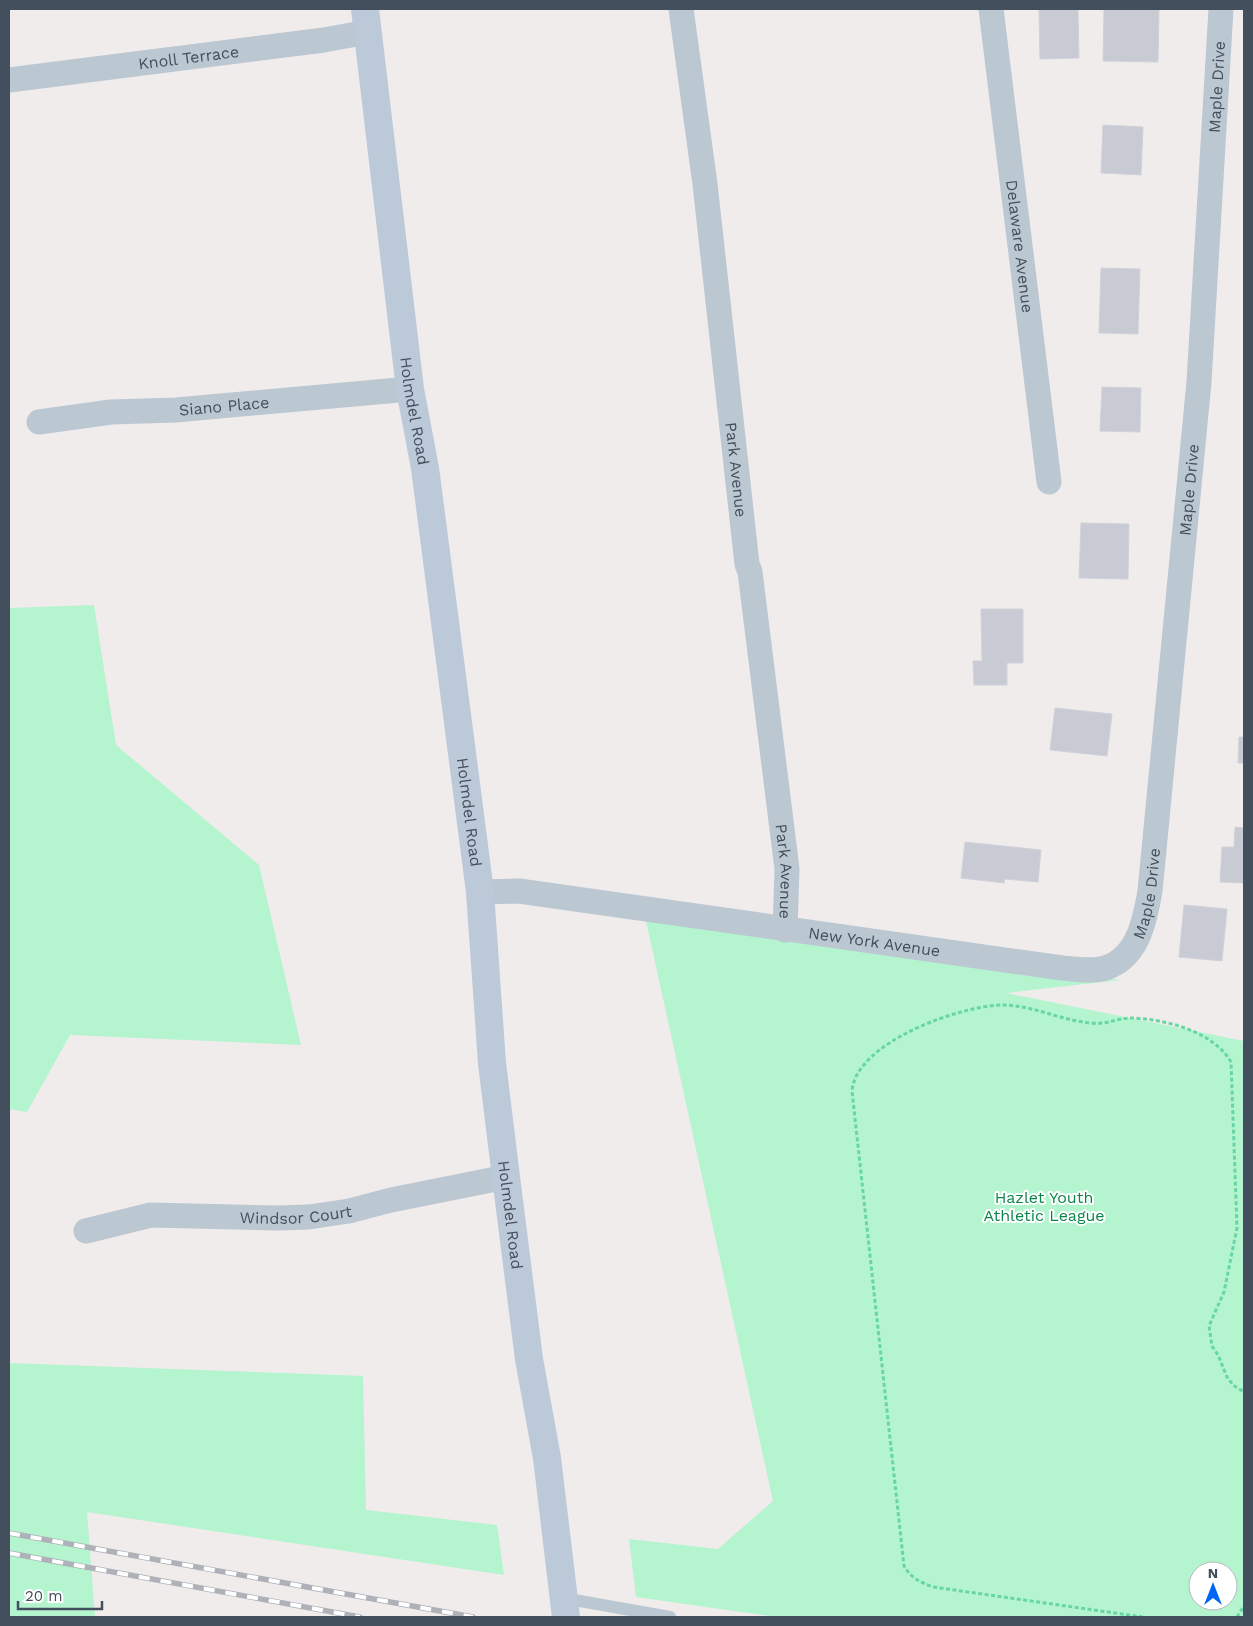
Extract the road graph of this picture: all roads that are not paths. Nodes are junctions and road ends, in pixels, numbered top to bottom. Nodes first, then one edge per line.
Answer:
1 (682, 9) edge
2 (991, 9) edge
3 (1221, 9) edge
4 (366, 20) edge
5 (9, 80) edge
6 (410, 388) junction
7 (39, 422) dead end
8 (1049, 482) dead end
9 (480, 892) junction
10 (785, 930) junction
11 (1118, 963) joint
12 (506, 1177) junction
13 (86, 1232) dead end
14 (565, 1608) edge
15 (670, 1617) edge

1 - 10 street, Park Avenue
2 - 8 street, Delaware Avenue
3 - 11 street, Maple Drive
4 - 5 street, Knoll Terrace
4 - 6 main road, Holmdel Road
6 - 7 street, Siano Place
6 - 9 main road, Holmdel Road
9 - 10 street, New York Avenue
9 - 12 main road, Holmdel Road
10 - 11 street, New York Avenue
12 - 13 street, Windsor Court
12 - 14 main road, Holmdel Road
14 - 15 lane

